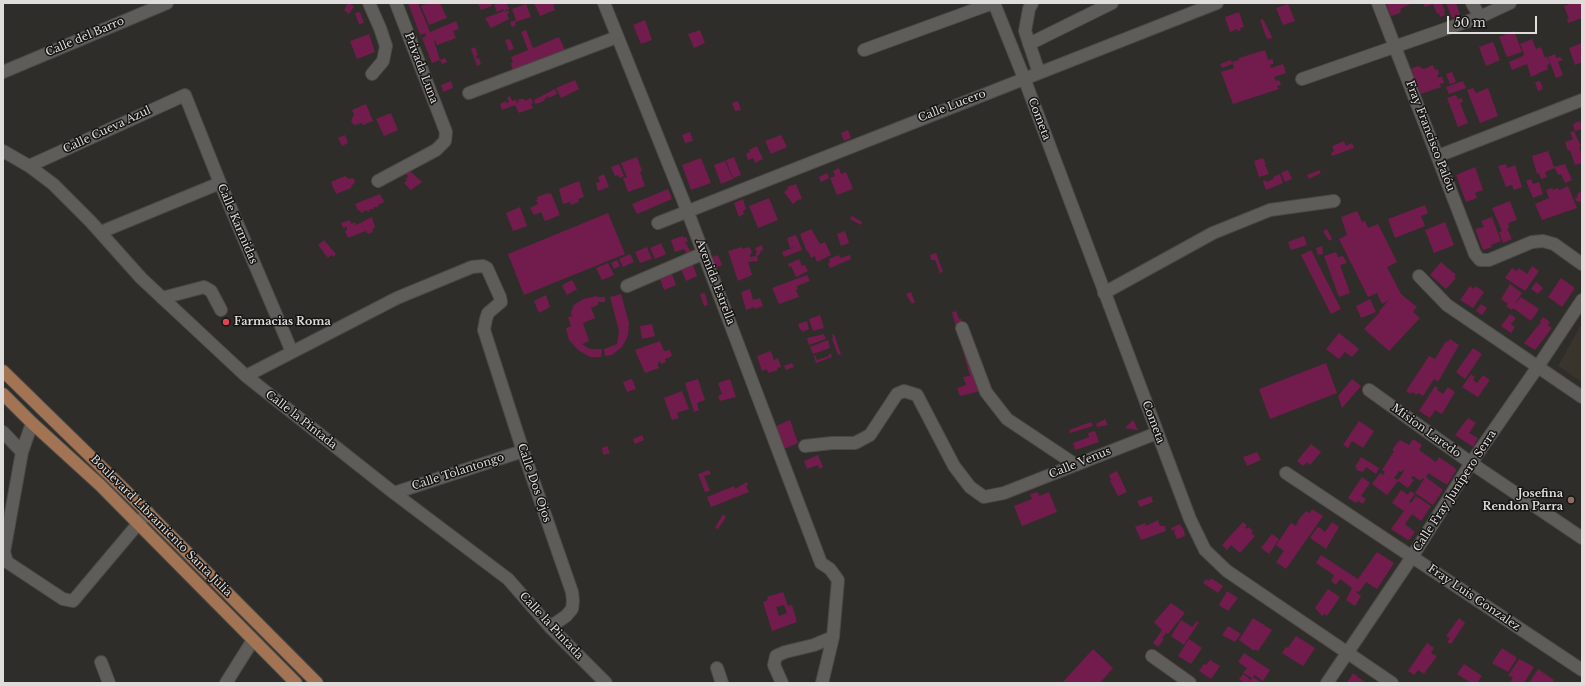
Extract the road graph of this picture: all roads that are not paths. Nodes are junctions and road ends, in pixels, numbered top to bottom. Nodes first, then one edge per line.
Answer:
1 (167, 3) edge
2 (369, 3) edge
3 (396, 3) edge
4 (604, 3) edge
5 (994, 3) edge
6 (1032, 3) edge
7 (1112, 3) edge
8 (1217, 3) edge
9 (1378, 3) edge
10 (1472, 3) edge
11 (1510, 3) edge
12 (1480, 17) junction
13 (617, 37) junction
14 (1029, 44) junction
15 (1395, 46) junction
16 (864, 50) dead end
17 (3, 72) edge
18 (1039, 73) junction
19 (372, 74) dead end
20 (1024, 78) junction
21 (1302, 79) dead end
22 (469, 93) dead end
23 (185, 95) joint
24 (1582, 100) edge
25 (3, 151) edge
26 (1438, 156) junction
27 (29, 166) junction
28 (378, 181) dead end
29 (220, 183) junction
30 (1334, 201) dead end
31 (687, 210) junction
32 (658, 223) dead end
33 (101, 232) junction
34 (704, 253) junction
35 (1582, 264) edge
36 (1419, 276) dead end
37 (628, 286) dead end
38 (1104, 292) junction
39 (162, 298) junction
40 (1582, 300) edge
41 (221, 310) dead end
42 (962, 328) dead end
43 (292, 352) junction
44 (1537, 368) junction
45 (3, 371) edge
46 (246, 376) junction
47 (1369, 390) dead end
48 (3, 394) edge
49 (1582, 397) edge
50 (32, 423) junction
51 (3, 432) edge
52 (1157, 433) junction
53 (804, 446) dead end
54 (523, 451) junction
55 (22, 452) junction
56 (1471, 463) junction
57 (1076, 465) junction
58 (1286, 473) dead end
59 (394, 493) junction
60 (148, 512) junction
61 (138, 524) junction
62 (1582, 538) edge
63 (1412, 557) junction
64 (550, 627) junction
65 (833, 636) junction
66 (253, 640) junction
67 (1348, 654) junction
68 (1152, 656) dead end
69 (100, 662) dead end
70 (716, 668) dead end
71 (1582, 670) edge
72 (109, 683) edge
73 (226, 683) edge
74 (296, 683) edge
75 (317, 683) edge
76 (606, 683) edge
77 (722, 683) edge
78 (782, 683) edge
79 (822, 683) edge
80 (1190, 683) edge
81 (1328, 683) edge
82 (1392, 683) edge

1 - 17 street, Calle del Barro
2 - 19 street
3 - 28 street, Privada Luna
4 - 13 street, Avenida Estrella
5 - 16 street
5 - 20 street, Cometa
6 - 14 street
7 - 14 street
8 - 18 street, Calle Lucero
9 - 15 street, Fray Francisco Palóu
10 - 12 street
11 - 12 street
12 - 15 street
13 - 22 street
13 - 31 street, Avenida Estrella
14 - 18 street
15 - 21 street
15 - 26 street, Fray Francisco Palóu
18 - 20 street, Calle Lucero
20 - 31 street, Calle Lucero
20 - 38 street, Cometa
23 - 27 street, Calle Cueva Azul
23 - 29 street, Calle Karmidas
24 - 26 street
25 - 27 street, Calle la Pintada
26 - 35 street, Fray Francisco Palóu
27 - 33 street, Calle la Pintada
29 - 33 street
29 - 43 street, Calle Karmidas
30 - 38 street
31 - 32 street, Calle Lucero
31 - 34 street, Avenida Estrella
33 - 39 street, Calle la Pintada
34 - 37 street
34 - 65 street, Avenida Estrella
36 - 44 street
38 - 52 street, Cometa
39 - 41 street
39 - 46 street, Calle la Pintada
40 - 44 street, Calle Fray Junípero Serra
42 - 57 street
43 - 46 street
43 - 54 street, Calle Dos Ojos
44 - 49 street
44 - 56 street, Calle Fray Junípero Serra
45 - 60 main road, Boulevard Libramiento Santa Julia
46 - 59 street, Calle la Pintada
47 - 56 street, Mision Laredo
48 - 50 main road, Boulevard Libramiento Santa Julia
50 - 55 street
50 - 61 main road, Boulevard Libramiento Santa Julia
51 - 55 street
52 - 57 street, Calle Venus
52 - 67 street, Cometa
53 - 57 street, Calle Venus
54 - 59 street, Calle Tolantongo
54 - 64 street, Calle Dos Ojos
55 - 61 street
56 - 62 street, Mision Laredo
56 - 63 street, Calle Fray Junípero Serra
58 - 63 street, Fray Luis Gonzalez
59 - 64 street, Calle la Pintada
60 - 61 street
60 - 75 main road, Boulevard Libramiento Santa Julia
61 - 66 main road, Boulevard Libramiento Santa Julia
63 - 67 street, Calle Fray Junípero Serra
63 - 71 street, Fray Luis Gonzalez
64 - 76 street, Calle la Pintada
65 - 78 street
65 - 79 street
66 - 73 street
66 - 74 main road, Boulevard Libramiento Santa Julia
67 - 81 street, Calle Fray Junípero Serra
67 - 82 street, Cometa
68 - 80 street
69 - 72 street
70 - 77 street

